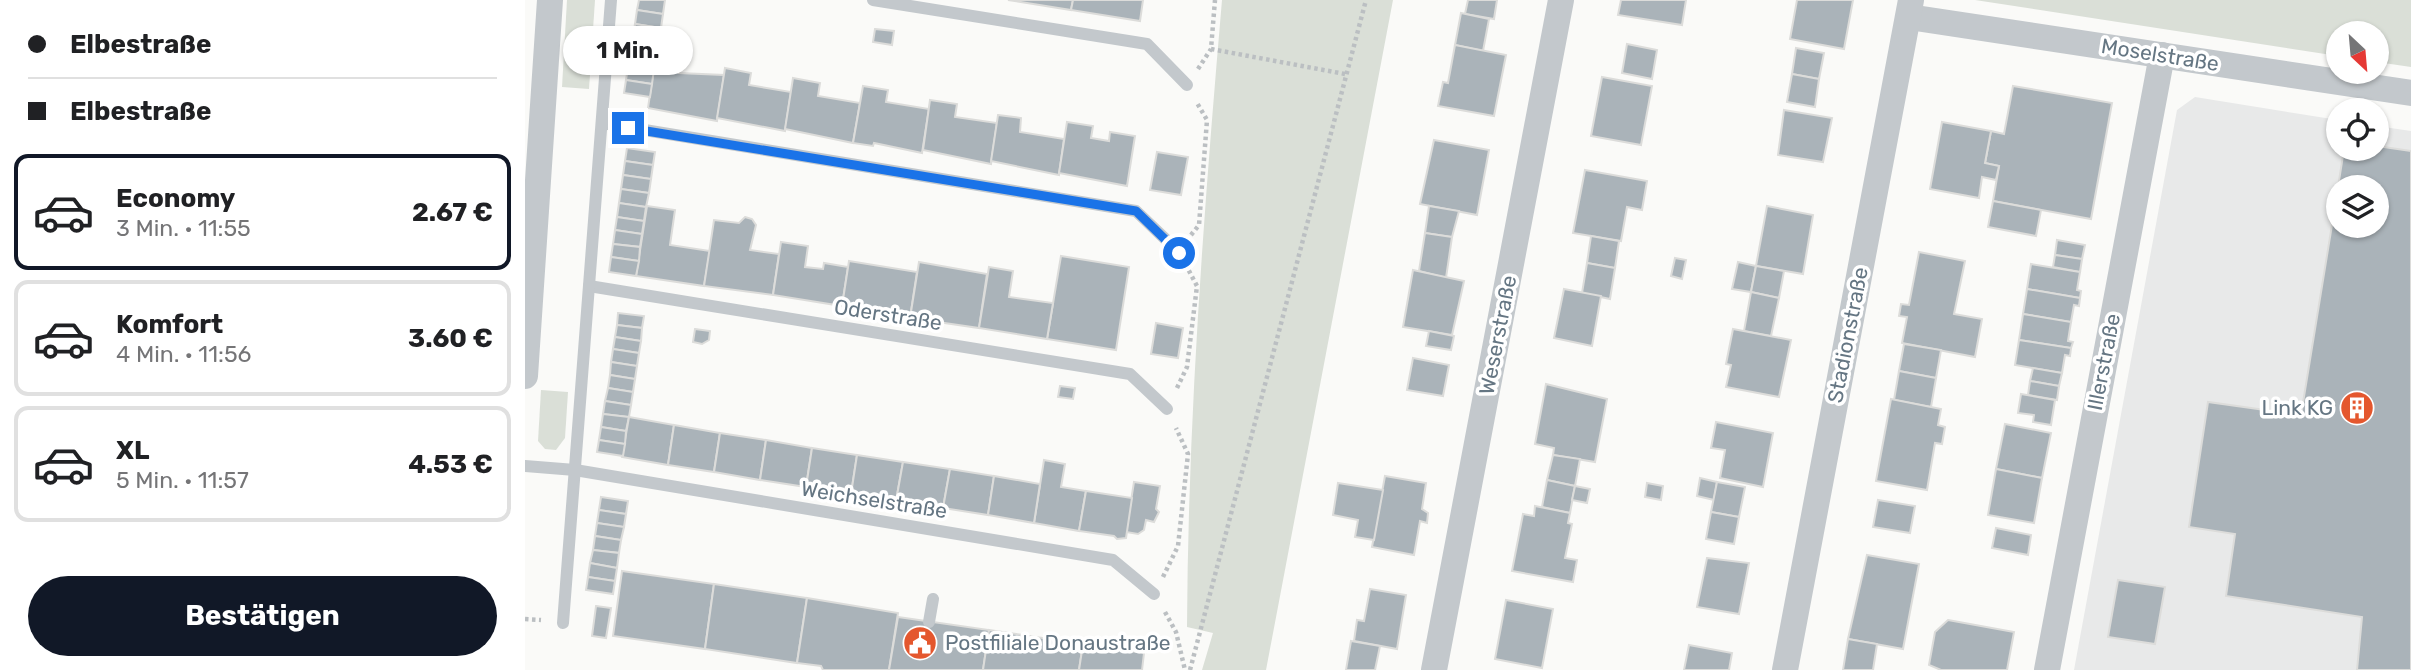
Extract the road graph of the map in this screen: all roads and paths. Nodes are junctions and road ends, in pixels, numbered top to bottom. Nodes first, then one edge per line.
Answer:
1 (549, 0) edge
2 (611, 0) edge
3 (873, 0) edge
4 (1215, 0) edge
5 (1366, 0) edge
6 (1561, 0) edge
7 (1910, 8) edge
8 (1211, 49) junction
9 (2162, 55) junction
10 (1345, 74) junction
11 (1187, 85) junction
12 (2411, 93) edge
13 (602, 123) junction
14 (1179, 253) junction
15 (589, 286) junction
16 (525, 376) edge
17 (1167, 409) junction
18 (525, 466) edge
19 (575, 470) junction
20 (1154, 594) junction
21 (933, 599) dead end
22 (929, 622) dead end
23 (563, 623) dead end
24 (1188, 670) edge
25 (1434, 670) edge
26 (1785, 670) edge
27 (2047, 670) edge

1 - 16 street
2 - 13 lane
3 - 11 lane
4 - 8 path
5 - 10 path
6 - 25 street, Weserstraße
7 - 9 street, Moselstraße
7 - 26 street, Stadionstraße
8 - 10 path
8 - 11 path
9 - 12 street, Moselstraße
9 - 27 street, Illerstraße
10 - 24 path
11 - 14 path
13 - 14 lane
13 - 15 lane
14 - 17 path
15 - 17 lane, Oderstraße
15 - 19 lane
17 - 20 path
18 - 19 lane, Weichselstraße
19 - 20 lane, Weichselstraße
19 - 23 lane
20 - 24 path
21 - 22 lane

